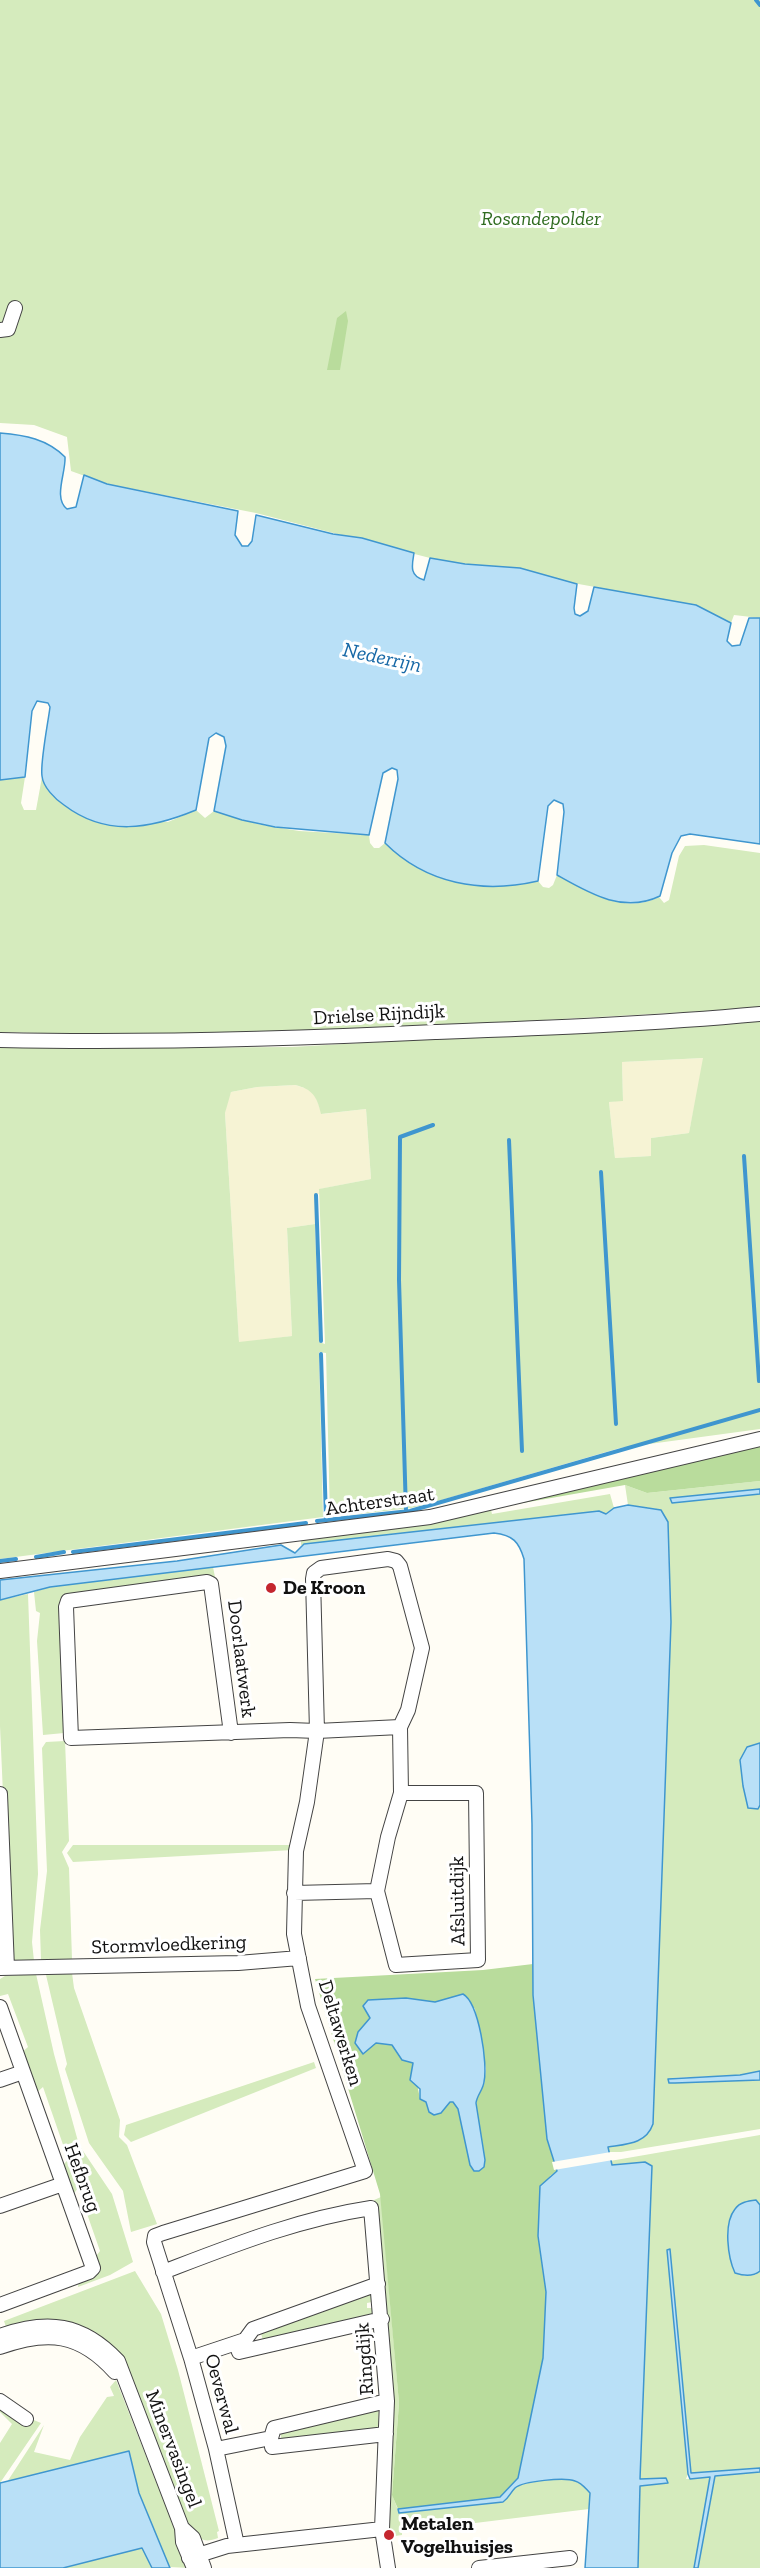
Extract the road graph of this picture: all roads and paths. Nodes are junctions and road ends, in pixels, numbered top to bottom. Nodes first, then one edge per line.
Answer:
1 (15, 308) dead end
2 (0, 330) edge
3 (760, 1014) edge
4 (0, 1040) edge
5 (760, 1439) edge
6 (0, 1571) edge
7 (400, 1726) junction
8 (317, 1731) junction
9 (231, 1732) junction
10 (0, 1794) edge
11 (401, 1794) junction
12 (1, 1856) edge
13 (376, 1891) junction
14 (294, 1893) junction
15 (299, 1958) junction
16 (3, 1968) edge
17 (0, 2007) edge
18 (23, 2072) junction
19 (0, 2080) edge
20 (63, 2184) junction
21 (0, 2206) edge
22 (157, 2256) joint
23 (163, 2272) junction
24 (378, 2284) junction
25 (0, 2305) edge
26 (382, 2319) junction
27 (0, 2336) edge
28 (236, 2343) junction
29 (0, 2347) edge
30 (191, 2358) junction
31 (127, 2384) junction
32 (0, 2401) edge
33 (387, 2401) junction
34 (26, 2419) dead end
35 (272, 2433) junction
36 (386, 2434) junction
37 (216, 2449) junction
38 (382, 2529) junction
39 (237, 2545) junction
40 (570, 2558) dead end
41 (194, 2560) edge
42 (540, 2564) edge
43 (204, 2568) edge
44 (388, 2568) edge
45 (479, 2568) edge

1 - 2 street
3 - 4 street, Drielse Rijndijk
5 - 6 street, Achterstraat
7 - 8 street
7 - 8 street, Deltawerken
7 - 11 street, Afsluitdijk
8 - 9 street
8 - 14 street, Deltawerken
9 - 9 street, Doorlaatwerk
10 - 12 street
11 - 13 street, Afsluitdijk
11 - 13 street, Afsluitdijk
12 - 16 street
13 - 14 street
14 - 15 street, Deltawerken
15 - 16 street, Stormvloedkering
15 - 22 street, Deltawerken
17 - 18 street, Hefbrug
18 - 19 street
18 - 20 street, Hefbrug
20 - 21 street
20 - 25 street, Hefbrug
22 - 23 street, Oeverwal
23 - 24 street, Ringdijk
23 - 30 street, Oeverwal
24 - 26 street, Ringdijk
24 - 28 street
26 - 28 street
26 - 33 street, Ringdijk
27 - 31 street, Minervasingel
28 - 30 street
29 - 31 street, Minervasingel
30 - 37 street, Oeverwal
31 - 41 street, Minervasingel
32 - 34 street
33 - 35 street
33 - 36 street, Ringdijk
35 - 36 street
35 - 37 street
36 - 38 street, Ringdijk
37 - 39 street, Oeverwal
38 - 39 street
38 - 44 street, Ringdijk
39 - 41 street
40 - 42 street
41 - 43 street, Minervasingel
42 - 45 street

